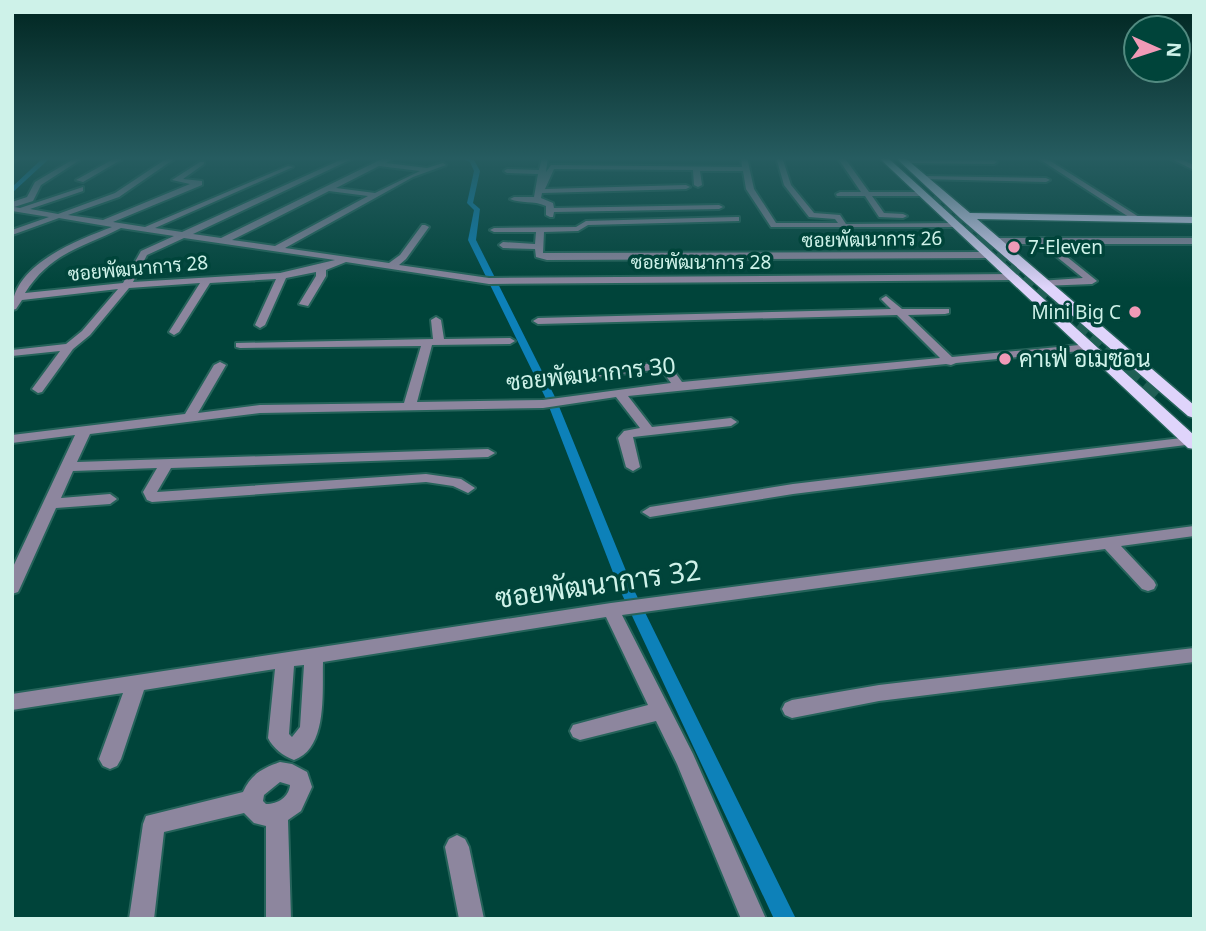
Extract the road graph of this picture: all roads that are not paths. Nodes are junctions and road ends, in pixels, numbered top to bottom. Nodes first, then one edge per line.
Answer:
1 (35, 200) edge
2 (101, 200) edge
3 (157, 200) edge
4 (213, 200) edge
5 (259, 200) edge
6 (304, 200) edge
7 (366, 200) edge
8 (545, 200) edge
9 (758, 200) edge
10 (799, 200) edge
11 (871, 200) edge
12 (935, 200) edge
13 (935, 200) edge
14 (1110, 200) edge
15 (638, 201) dead end
16 (549, 207) junction
17 (719, 207) dead end
18 (15, 208) edge
19 (908, 216) dead end
20 (1135, 216) junction
21 (56, 217) junction
22 (1116, 218) junction
23 (736, 219) dead end
24 (1034, 220) junction
25 (957, 221) junction
26 (1194, 221) edge
27 (101, 224) junction
28 (844, 226) junction
29 (119, 227) junction
30 (425, 227) dead end
31 (144, 230) junction
32 (494, 230) dead end
33 (545, 230) junction
34 (12, 233) edge
35 (184, 236) junction
36 (1043, 241) junction
37 (1194, 241) edge
38 (220, 242) junction
39 (503, 246) dead end
40 (539, 247) junction
41 (992, 248) junction
42 (274, 250) junction
43 (344, 260) junction
44 (390, 267) junction
45 (321, 269) junction
46 (282, 276) junction
47 (1014, 277) junction
48 (207, 279) junction
49 (1042, 283) junction
50 (126, 285) junction
51 (886, 299) dead end
52 (15, 302) edge
53 (304, 304) dead end
54 (945, 311) dead end
55 (898, 312) junction
56 (436, 320) dead end
57 (538, 321) dead end
58 (260, 325) dead end
59 (174, 332) dead end
60 (510, 341) dead end
61 (433, 343) junction
62 (240, 345) dead end
63 (69, 346) junction
64 (1090, 347) junction
65 (12, 353) edge
66 (951, 362) junction
67 (220, 365) dead end
68 (588, 374) dead end
69 (679, 386) junction
70 (38, 389) dead end
71 (619, 394) junction
72 (1173, 401) edge
73 (410, 405) junction
74 (190, 416) junction
75 (732, 422) dead end
76 (1194, 422) edge
77 (85, 429) junction
78 (649, 431) junction
79 (1193, 438) edge
80 (12, 439) edge
81 (488, 453) dead end
82 (167, 463) junction
83 (68, 467) junction
84 (633, 467) dead end
85 (468, 488) dead end
86 (110, 499) dead end
87 (50, 504) junction
88 (650, 512) dead end
89 (1194, 531) edge
90 (1108, 542) junction
91 (1148, 585) dead end
92 (12, 587) edge
93 (615, 610) junction
94 (1194, 655) edge
95 (314, 656) junction
96 (285, 660) junction
97 (137, 682) junction
98 (12, 702) edge
99 (792, 709) dead end
100 (662, 711) junction
101 (580, 731) dead end
102 (110, 759) dead end
103 (291, 762) junction
104 (252, 800) junction
105 (277, 815) junction
106 (457, 847) dead end
107 (141, 919) edge
108 (279, 919) edge
109 (471, 919) edge
110 (754, 919) edge

1 - 18 street
2 - 21 street
3 - 27 street
4 - 31 street
5 - 35 street
6 - 38 street
7 - 42 street
8 - 16 street
9 - 28 street
10 - 28 street
11 - 19 street
12 - 25 main road
13 - 25 main road
14 - 20 street
15 - 16 street
16 - 17 street
16 - 33 street
18 - 21 street, ซอยพัฒนาการ 28
20 - 22 main road
20 - 26 main road
21 - 27 street, ซอยพัฒนาการ 28
21 - 34 street
22 - 24 main road
22 - 26 main road
23 - 33 street
24 - 25 main road
24 - 26 main road
25 - 28 street
25 - 41 main road
27 - 29 street, ซอยพัฒนาการ 28
29 - 31 street, ซอยพัฒนาการ 28
29 - 52 street
30 - 44 street
31 - 35 street, ซอยพัฒนาการ 28
32 - 33 street
33 - 40 street
35 - 38 street, ซอยพัฒนาการ 28
35 - 50 street
36 - 37 street, ซอยพัฒนาการ 26
36 - 41 street, ซอยพัฒนาการ 26
36 - 49 street
38 - 42 street, ซอยพัฒนาการ 28
39 - 40 street
40 - 41 street, ซอยพัฒนาการ 26
41 - 47 main road
41 - 49 main road
42 - 43 street, ซอยพัฒนาการ 28
43 - 44 street, ซอยพัฒนาการ 28
43 - 45 street, ซอยพัฒนาการ 28
44 - 47 street, ซอยพัฒนาการ 28
45 - 46 street, ซอยพัฒนาการ 28
45 - 53 street
46 - 48 street, ซอยพัฒนาการ 28
46 - 58 street
47 - 64 main road
48 - 50 street, ซอยพัฒนาการ 28
48 - 59 street
49 - 72 main road
50 - 52 street, ซอยพัฒนาการ 28
50 - 63 street
51 - 55 street
54 - 55 street
55 - 57 street
55 - 66 street
56 - 61 street
60 - 61 street
61 - 62 street
61 - 73 street
63 - 65 street
63 - 70 street
64 - 66 street, ซอยพัฒนาการ 30
64 - 72 main road
66 - 69 street, ซอยพัฒนาการ 30
67 - 74 street
68 - 69 street
69 - 71 street, ซอยพัฒนาการ 30
71 - 73 street, ซอยพัฒนาการ 30
71 - 78 street
72 - 76 main road
72 - 79 main road
73 - 74 street, ซอยพัฒนาการ 30
74 - 77 street, ซอยพัฒนาการ 30
75 - 78 street
77 - 80 street, ซอยพัฒนาการ 30
77 - 83 street
78 - 84 street
79 - 88 street
81 - 82 street
82 - 83 street
82 - 85 street
83 - 87 street
86 - 87 street
87 - 92 street
89 - 90 street, ซอยพัฒนาการ 32
90 - 91 street
90 - 93 street, ซอยพัฒนาการ 32
93 - 95 street, ซอยพัฒนาการ 32
93 - 100 street
94 - 99 street
95 - 96 street, ซอยพัฒนาการ 32
95 - 103 street
96 - 97 street, ซอยพัฒนาการ 32
96 - 103 street
97 - 98 street, ซอยพัฒนาการ 32
97 - 102 street
100 - 101 street
100 - 110 street
103 - 104 street
103 - 105 street
104 - 105 street
104 - 107 street
105 - 108 street
106 - 109 street

